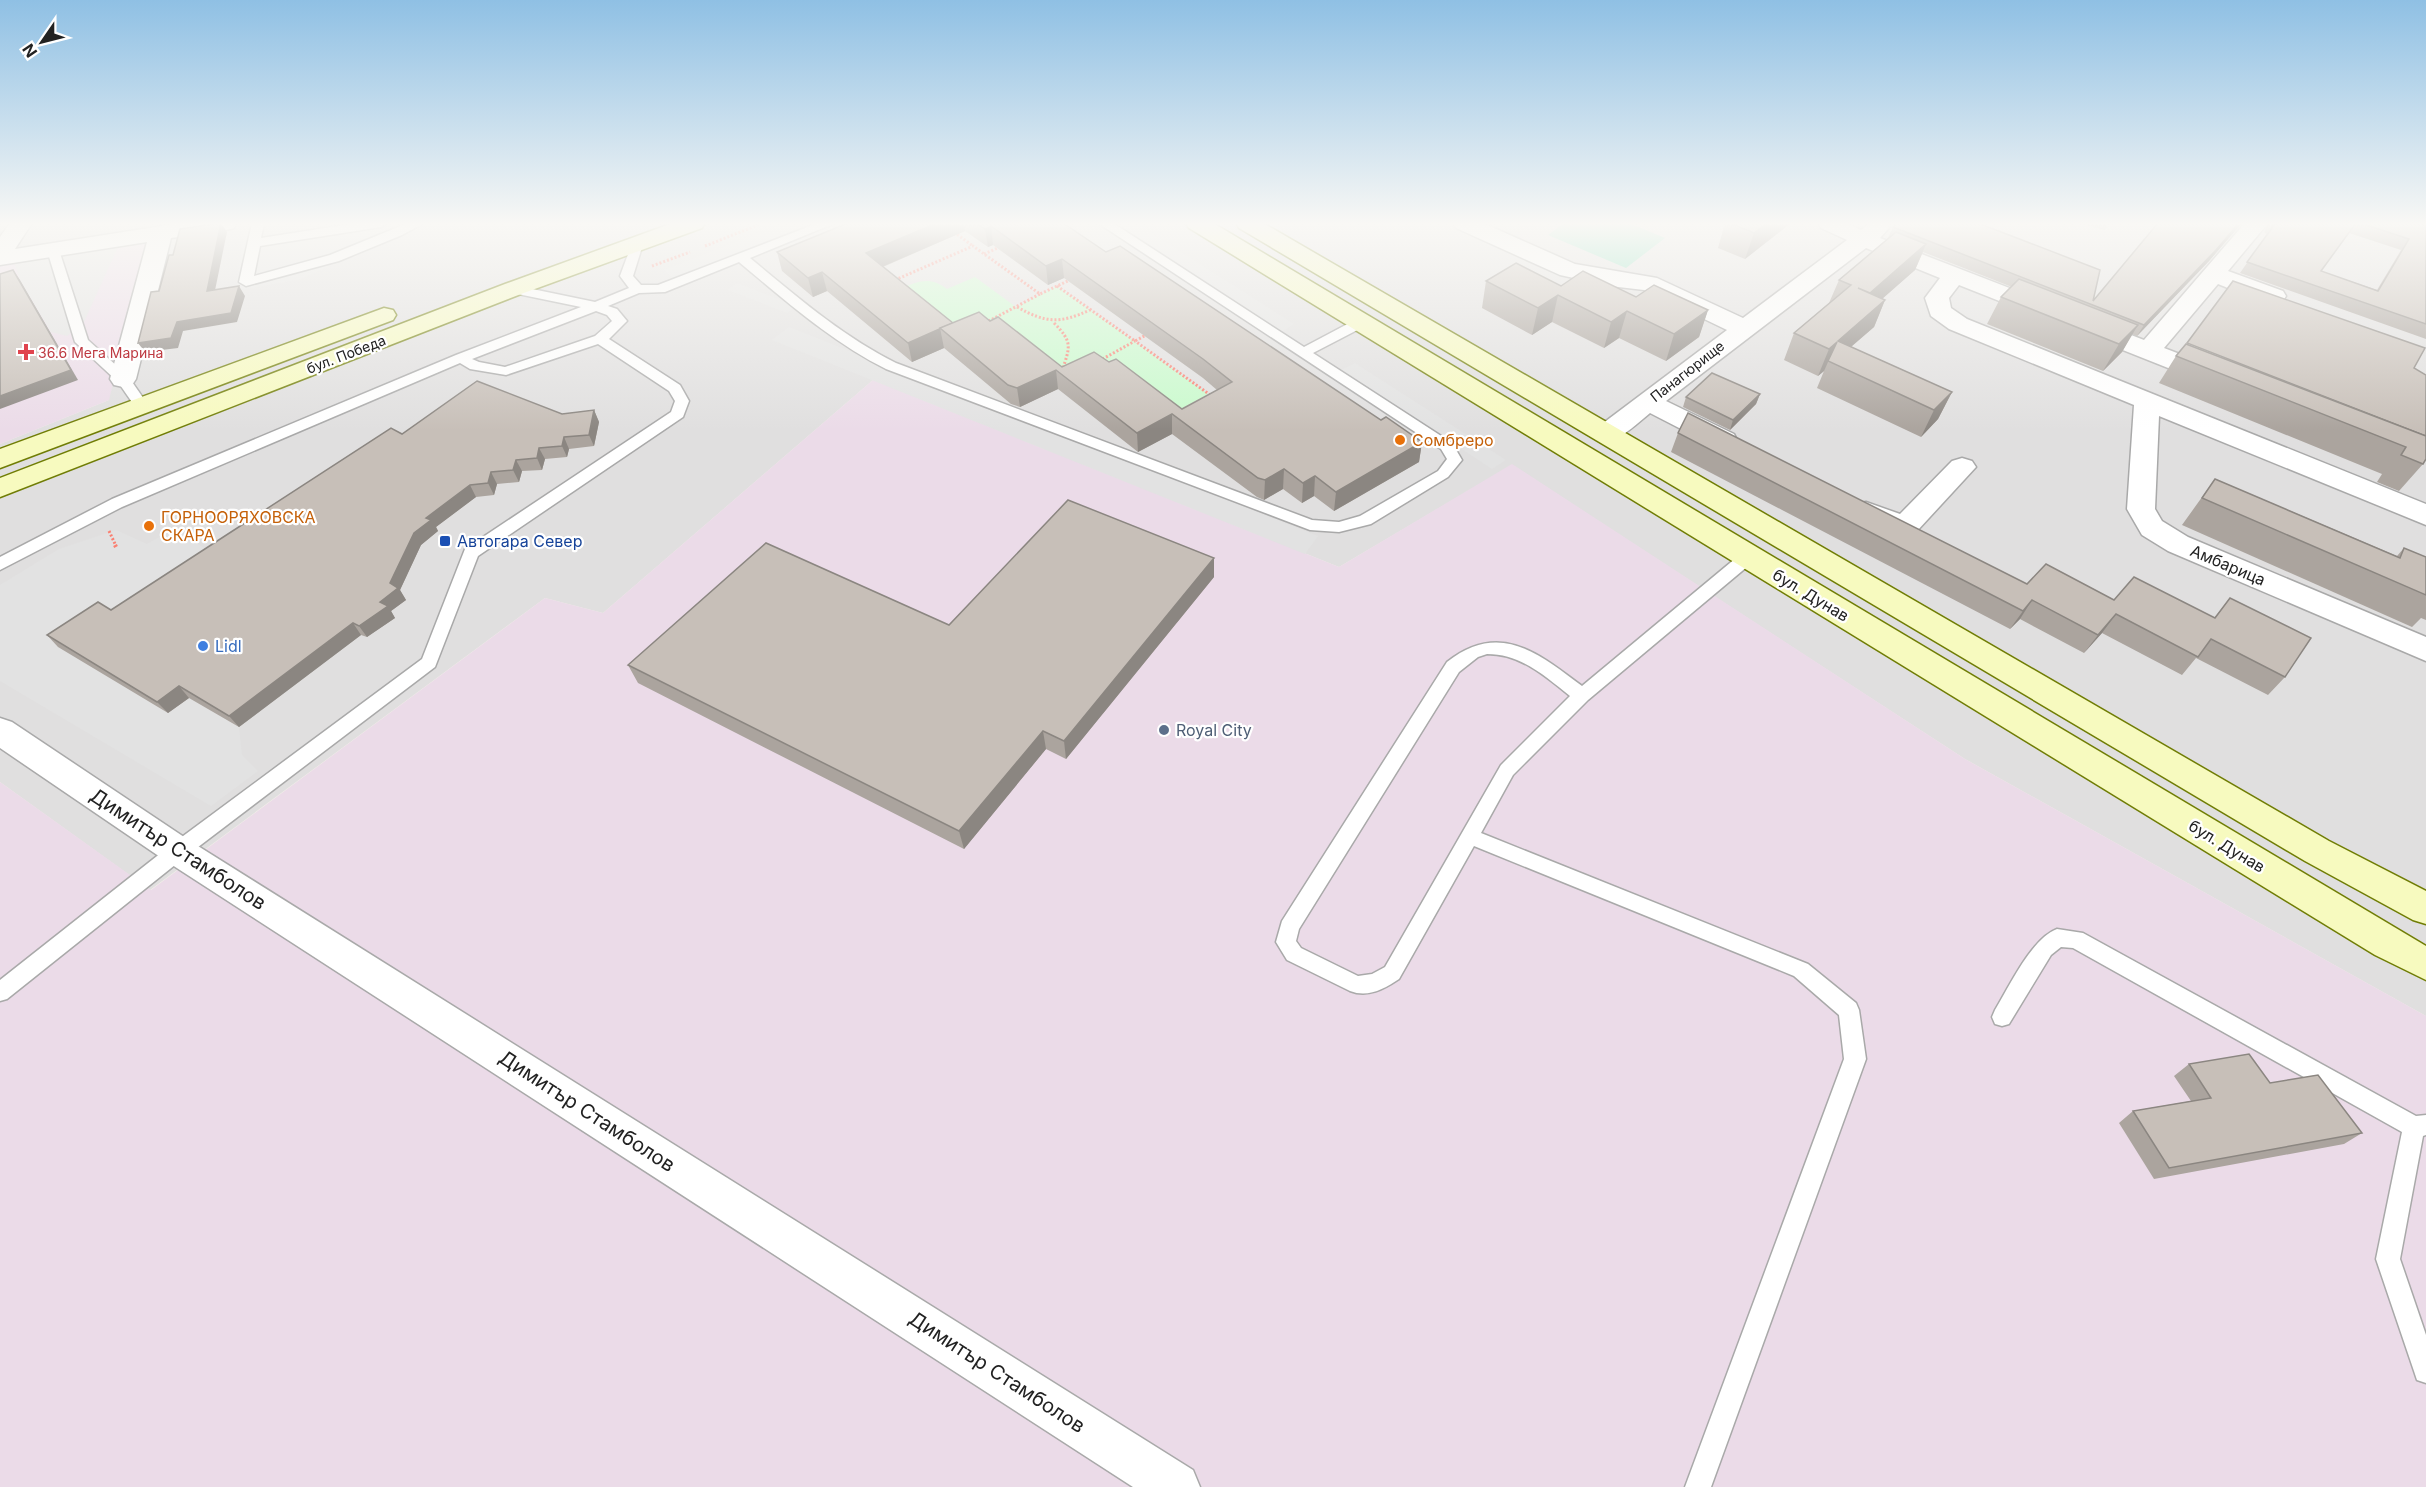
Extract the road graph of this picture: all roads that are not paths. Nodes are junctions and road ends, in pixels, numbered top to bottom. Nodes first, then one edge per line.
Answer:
1 (66, 292) edge
2 (147, 292) edge
3 (466, 292) edge
4 (504, 292) edge
5 (530, 292) edge
6 (629, 292) edge
7 (784, 292) edge
8 (1210, 292) edge
9 (1310, 292) edge
10 (1366, 292) edge
11 (1669, 292) edge
12 (1792, 292) edge
13 (1940, 292) edge
14 (1998, 292) edge
15 (2197, 292) edge
16 (2265, 292) edge
17 (2292, 302) edge
18 (596, 306) junction
19 (1360, 323) junction
20 (1743, 328) junction
21 (600, 339) junction
22 (2148, 351) junction
23 (1302, 353) junction
24 (461, 358) junction
25 (123, 379) junction
26 (2237, 386) edge
27 (2147, 400) junction
28 (1648, 402) junction
29 (141, 405) junction
30 (1607, 433) junction
31 (1742, 449) edge
32 (0, 459) edge
33 (1962, 467) dead end
34 (0, 488) edge
35 (1847, 501) edge
36 (2426, 515) edge
37 (1748, 556) junction
38 (0, 564) edge
39 (2426, 650) edge
40 (1582, 695) junction
41 (0, 732) edge
42 (1468, 836) junction
43 (178, 851) junction
44 (2426, 909) edge
45 (2426, 964) edge
46 (0, 992) edge
47 (2002, 1017) dead end
48 (2420, 1126) edge
49 (2426, 1371) edge
50 (1176, 1487) edge
51 (1698, 1487) edge

1 - 25 lane
2 - 25 street
3 - 29 main road, бул. Победа
4 - 34 main road, бул. Победа
5 - 18 lane
6 - 18 lane
7 - 23 lane
8 - 23 lane
9 - 19 main road, бул. Дунав
10 - 30 main road
11 - 20 street
12 - 20 street, Панагюрище
13 - 27 street
14 - 22 street
15 - 22 street
16 - 17 street
18 - 21 lane
18 - 24 lane
19 - 23 lane
19 - 37 main road, бул. Дунав
20 - 28 street, Панагюрище
21 - 24 lane
21 - 43 lane
22 - 26 street
24 - 38 lane
25 - 29 lane
27 - 36 street
27 - 39 street, Амбарица
28 - 30 street, Панагюрище
28 - 31 street
29 - 32 main road, бул. Победа
30 - 44 main road
33 - 35 street
37 - 40 lane
37 - 45 main road, бул. Дунав
40 - 42 lane
40 - 42 lane
41 - 43 street, Димитър Стамболов
42 - 51 lane
43 - 46 lane
43 - 50 street, Димитър Стамболов
47 - 48 lane
48 - 49 lane

